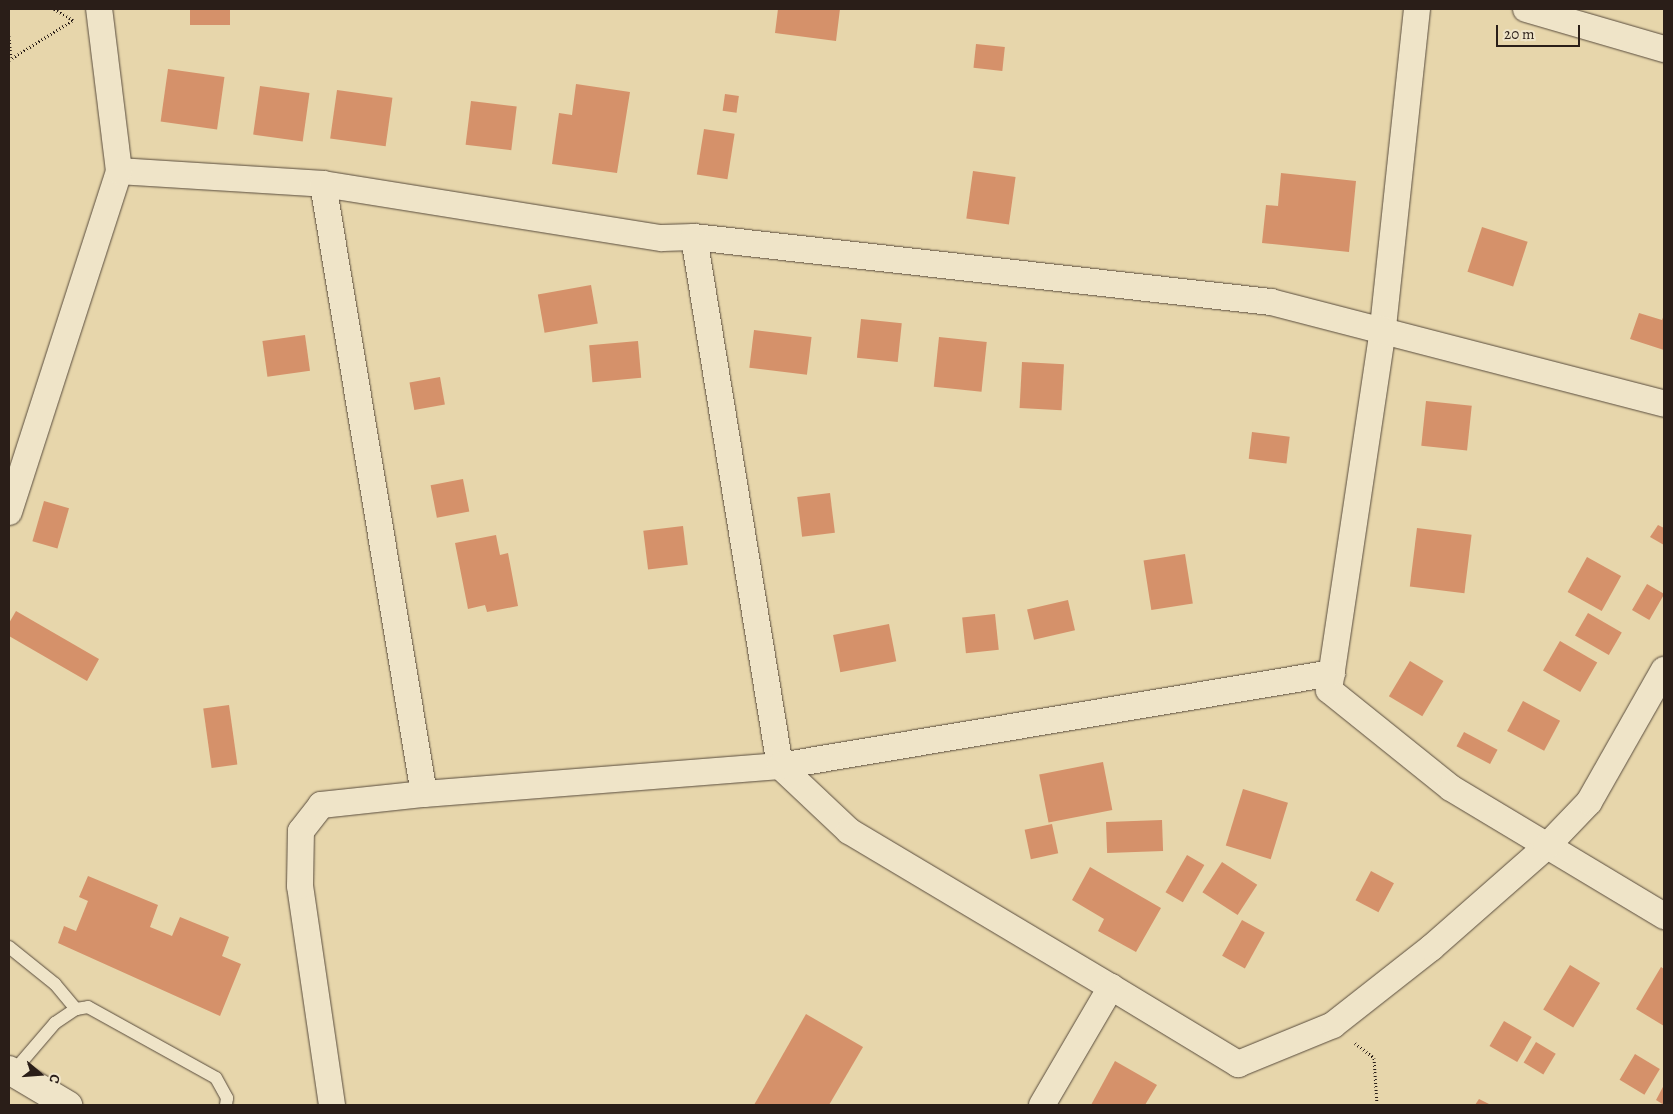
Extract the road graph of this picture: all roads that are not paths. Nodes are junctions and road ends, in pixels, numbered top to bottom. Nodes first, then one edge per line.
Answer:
1 (99, 9) edge
2 (1417, 9) edge
3 (1526, 9) edge
4 (1664, 49) edge
5 (119, 170) junction
6 (323, 184) junction
7 (694, 237) junction
8 (1383, 330) junction
9 (1664, 404) edge
10 (9, 512) edge
11 (1664, 670) edge
12 (1332, 673) junction
13 (780, 766) junction
14 (424, 794) junction
15 (1546, 847) junction
16 (1664, 916) edge
17 (9, 947) edge
18 (1111, 987) junction
19 (76, 1009) junction
20 (11, 1071) edge
21 (68, 1105) edge
22 (226, 1105) edge
23 (332, 1105) edge
24 (1042, 1105) edge

1 - 5 street
2 - 8 street
3 - 4 street
5 - 6 street
5 - 10 street
6 - 7 street
6 - 14 street
7 - 8 street
7 - 13 street
8 - 9 street
8 - 12 street
11 - 15 street
12 - 13 street
12 - 15 street
13 - 14 street
13 - 18 street
14 - 23 street
15 - 16 street
15 - 18 street
17 - 19 lane
18 - 24 street
19 - 20 lane
19 - 22 lane
20 - 21 main road

